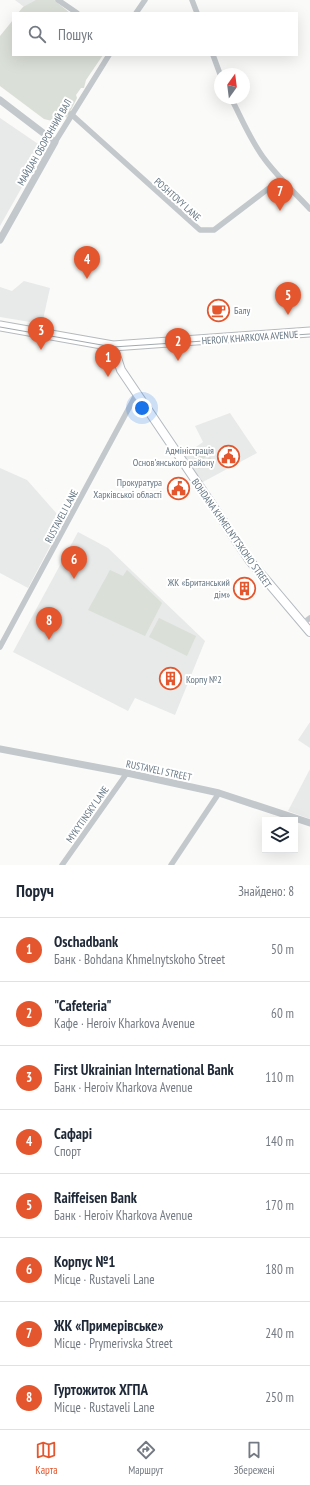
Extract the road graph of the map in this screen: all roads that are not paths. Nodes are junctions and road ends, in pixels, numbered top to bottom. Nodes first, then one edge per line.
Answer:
1 (58, 0) edge
2 (145, 0) edge
3 (192, 0) edge
4 (76, 12) edge
5 (137, 12) edge
6 (197, 12) edge
7 (108, 56) edge
8 (213, 56) edge
9 (218, 68) edge
10 (0, 100) edge
11 (234, 104) edge
12 (71, 114) junction
13 (55, 142) junction
14 (281, 179) junction
15 (310, 209) edge
16 (0, 240) edge
17 (0, 326) edge
18 (310, 332) edge
19 (113, 346) junction
20 (137, 393) junction
21 (310, 618) edge
22 (302, 624) junction
23 (310, 632) edge
24 (0, 647) edge
25 (0, 749) edge
26 (127, 773) junction
27 (219, 793) junction
28 (310, 823) edge
29 (62, 865) edge
30 (171, 865) edge

1 - 4 street
2 - 5 street
3 - 6 street
7 - 12 street, МАЙДАН ОБОРОННИЙ ВАЛ
8 - 9 street
10 - 13 street
11 - 14 street
12 - 13 street, МАЙДАН ОБОРОННИЙ ВАЛ
12 - 14 street, POSHTOVY LANE
13 - 16 street, МАЙДАН ОБОРОННИЙ ВАЛ
14 - 15 street
17 - 19 main road, HEROIV KHARKOVA AVENUE
18 - 19 main road, HEROIV KHARKOVA AVENUE
19 - 20 main road, BOHDANA KHMELNYTSKOHO STREET
20 - 22 main road, BOHDANA KHMELNYTSKOHO STREET
20 - 24 street, RUSTAVELI LANE
21 - 22 street
22 - 23 main road, BOHDANA KHMELNYTSKOHO STREET
25 - 26 street, RUSTAVELI STREET
26 - 27 street, RUSTAVELI STREET
26 - 29 street, MYKYTINSKY LANE
27 - 28 street, RUSTAVELI STREET
27 - 30 street

